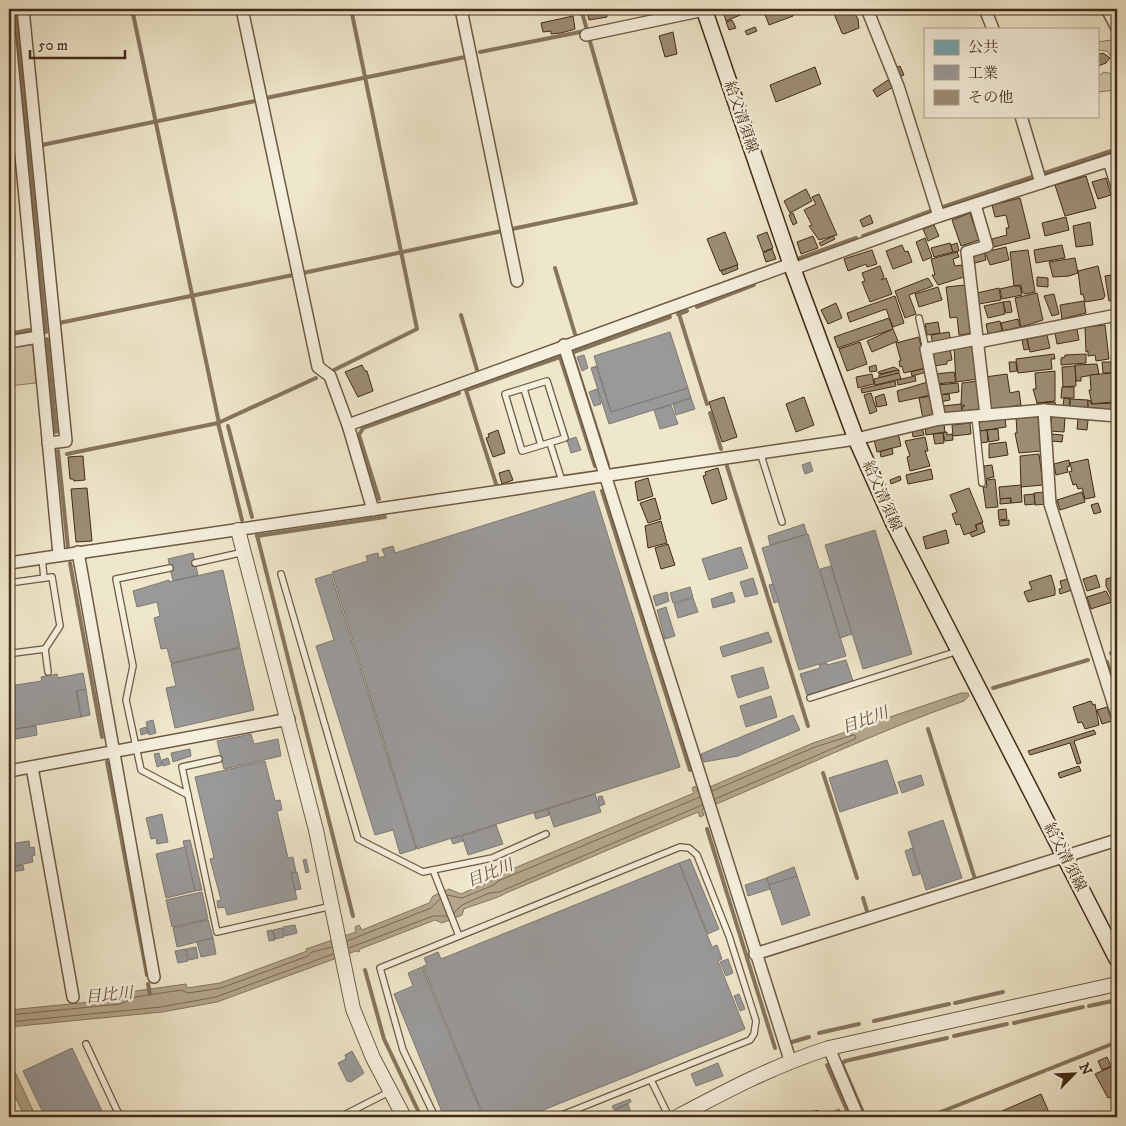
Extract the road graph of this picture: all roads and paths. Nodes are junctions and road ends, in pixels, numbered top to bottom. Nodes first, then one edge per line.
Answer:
1 (23, 9) edge
2 (242, 9) edge
3 (461, 9) edge
4 (704, 9) edge
5 (867, 9) edge
6 (985, 9) edge
7 (1107, 9) edge
8 (993, 28) edge
9 (1117, 28) edge
10 (9, 30) edge
11 (586, 35) dead end
12 (1022, 118) edge
13 (1113, 159) edge
14 (1041, 183) junction
15 (1117, 188) edge
16 (975, 204) junction
17 (939, 216) junction
18 (792, 266) junction
19 (518, 281) dead end
20 (1117, 315) edge
21 (919, 318) dead end
22 (38, 337) junction
23 (978, 341) junction
24 (9, 342) edge
25 (564, 345) junction
26 (926, 349) junction
27 (524, 389) junction
28 (1044, 410) junction
29 (980, 415) junction
30 (1117, 416) edge
31 (940, 419) junction
32 (348, 425) junction
33 (856, 439) junction
34 (48, 442) junction
35 (550, 443) junction
36 (540, 445) junction
37 (760, 452) junction
38 (604, 475) junction
39 (562, 481) junction
40 (982, 483) dead end
41 (373, 510) junction
42 (782, 522) dead end
43 (238, 530) junction
44 (78, 552) junction
45 (244, 552) junction
46 (59, 555) junction
47 (42, 558) junction
48 (9, 563) edge
49 (195, 563) dead end
50 (170, 568) dead end
51 (280, 574) dead end
52 (44, 578) junction
53 (9, 583) edge
54 (45, 649) junction
55 (959, 651) junction
56 (14, 654) dead end
57 (48, 672) dead end
58 (810, 698) dead end
59 (1117, 715) edge
60 (289, 720) junction
61 (136, 748) junction
62 (114, 752) junction
63 (219, 759) dead end
64 (32, 767) junction
65 (9, 771) edge
66 (188, 795) junction
67 (546, 834) dead end
68 (1117, 840) edge
69 (1065, 857) junction
70 (433, 870) junction
71 (332, 906) junction
72 (459, 936) junction
73 (755, 954) junction
74 (1117, 959) edge
75 (154, 977) dead end
76 (1117, 984) edge
77 (73, 997) dead end
78 (86, 1044) dead end
79 (829, 1048) junction
80 (790, 1060) junction
81 (651, 1080) junction
82 (390, 1092) junction
83 (120, 1117) edge
84 (340, 1117) edge
85 (404, 1117) edge
86 (434, 1117) edge
87 (557, 1117) edge
88 (669, 1117) edge
89 (677, 1117) edge
90 (803, 1117) edge
91 (822, 1117) edge
92 (858, 1117) edge

1 - 34 street
2 - 32 street
3 - 19 street
4 - 11 street
4 - 18 main road, 給父清須線
5 - 17 street
6 - 8 street
7 - 9 street
10 - 22 street
12 - 14 street
13 - 14 street
13 - 15 street
14 - 16 street
16 - 17 street
16 - 23 street
17 - 18 street
18 - 25 street
18 - 33 main road, 給父清須線
20 - 23 street
21 - 26 lane
22 - 24 street
22 - 34 street
23 - 26 street
23 - 29 street
25 - 32 street
25 - 38 street
26 - 31 street
27 - 35 lane
27 - 36 lane
27 - 36 lane
28 - 29 street
28 - 30 street
28 - 59 street
29 - 31 street
29 - 40 lane
31 - 33 street
32 - 41 street
33 - 37 street
33 - 55 main road, 給父清須線
34 - 46 street
35 - 36 lane
35 - 39 lane
37 - 38 street
37 - 42 lane
38 - 39 street
38 - 73 street
39 - 41 street
41 - 43 street
43 - 44 street
43 - 45 street
44 - 46 street
44 - 62 street
45 - 49 lane
45 - 60 street
46 - 47 street
47 - 48 street
47 - 52 lane
50 - 61 lane
51 - 70 lane
52 - 53 lane
52 - 54 lane
54 - 56 lane
54 - 57 lane
55 - 58 lane
55 - 69 main road, 給父清須線
60 - 61 street
60 - 71 street
61 - 62 street
61 - 66 lane
62 - 64 street
62 - 75 street
63 - 66 lane
64 - 65 street
64 - 77 street
66 - 71 lane
67 - 70 lane
68 - 69 street
69 - 73 street
69 - 74 main road, 給父清須線
70 - 72 lane
71 - 82 street
72 - 81 lane
72 - 86 lane
73 - 80 street
76 - 79 street
78 - 83 lane
79 - 80 street
79 - 92 street
80 - 89 street
81 - 87 lane
81 - 88 lane
82 - 84 lane
82 - 85 street
90 - 91 lane

